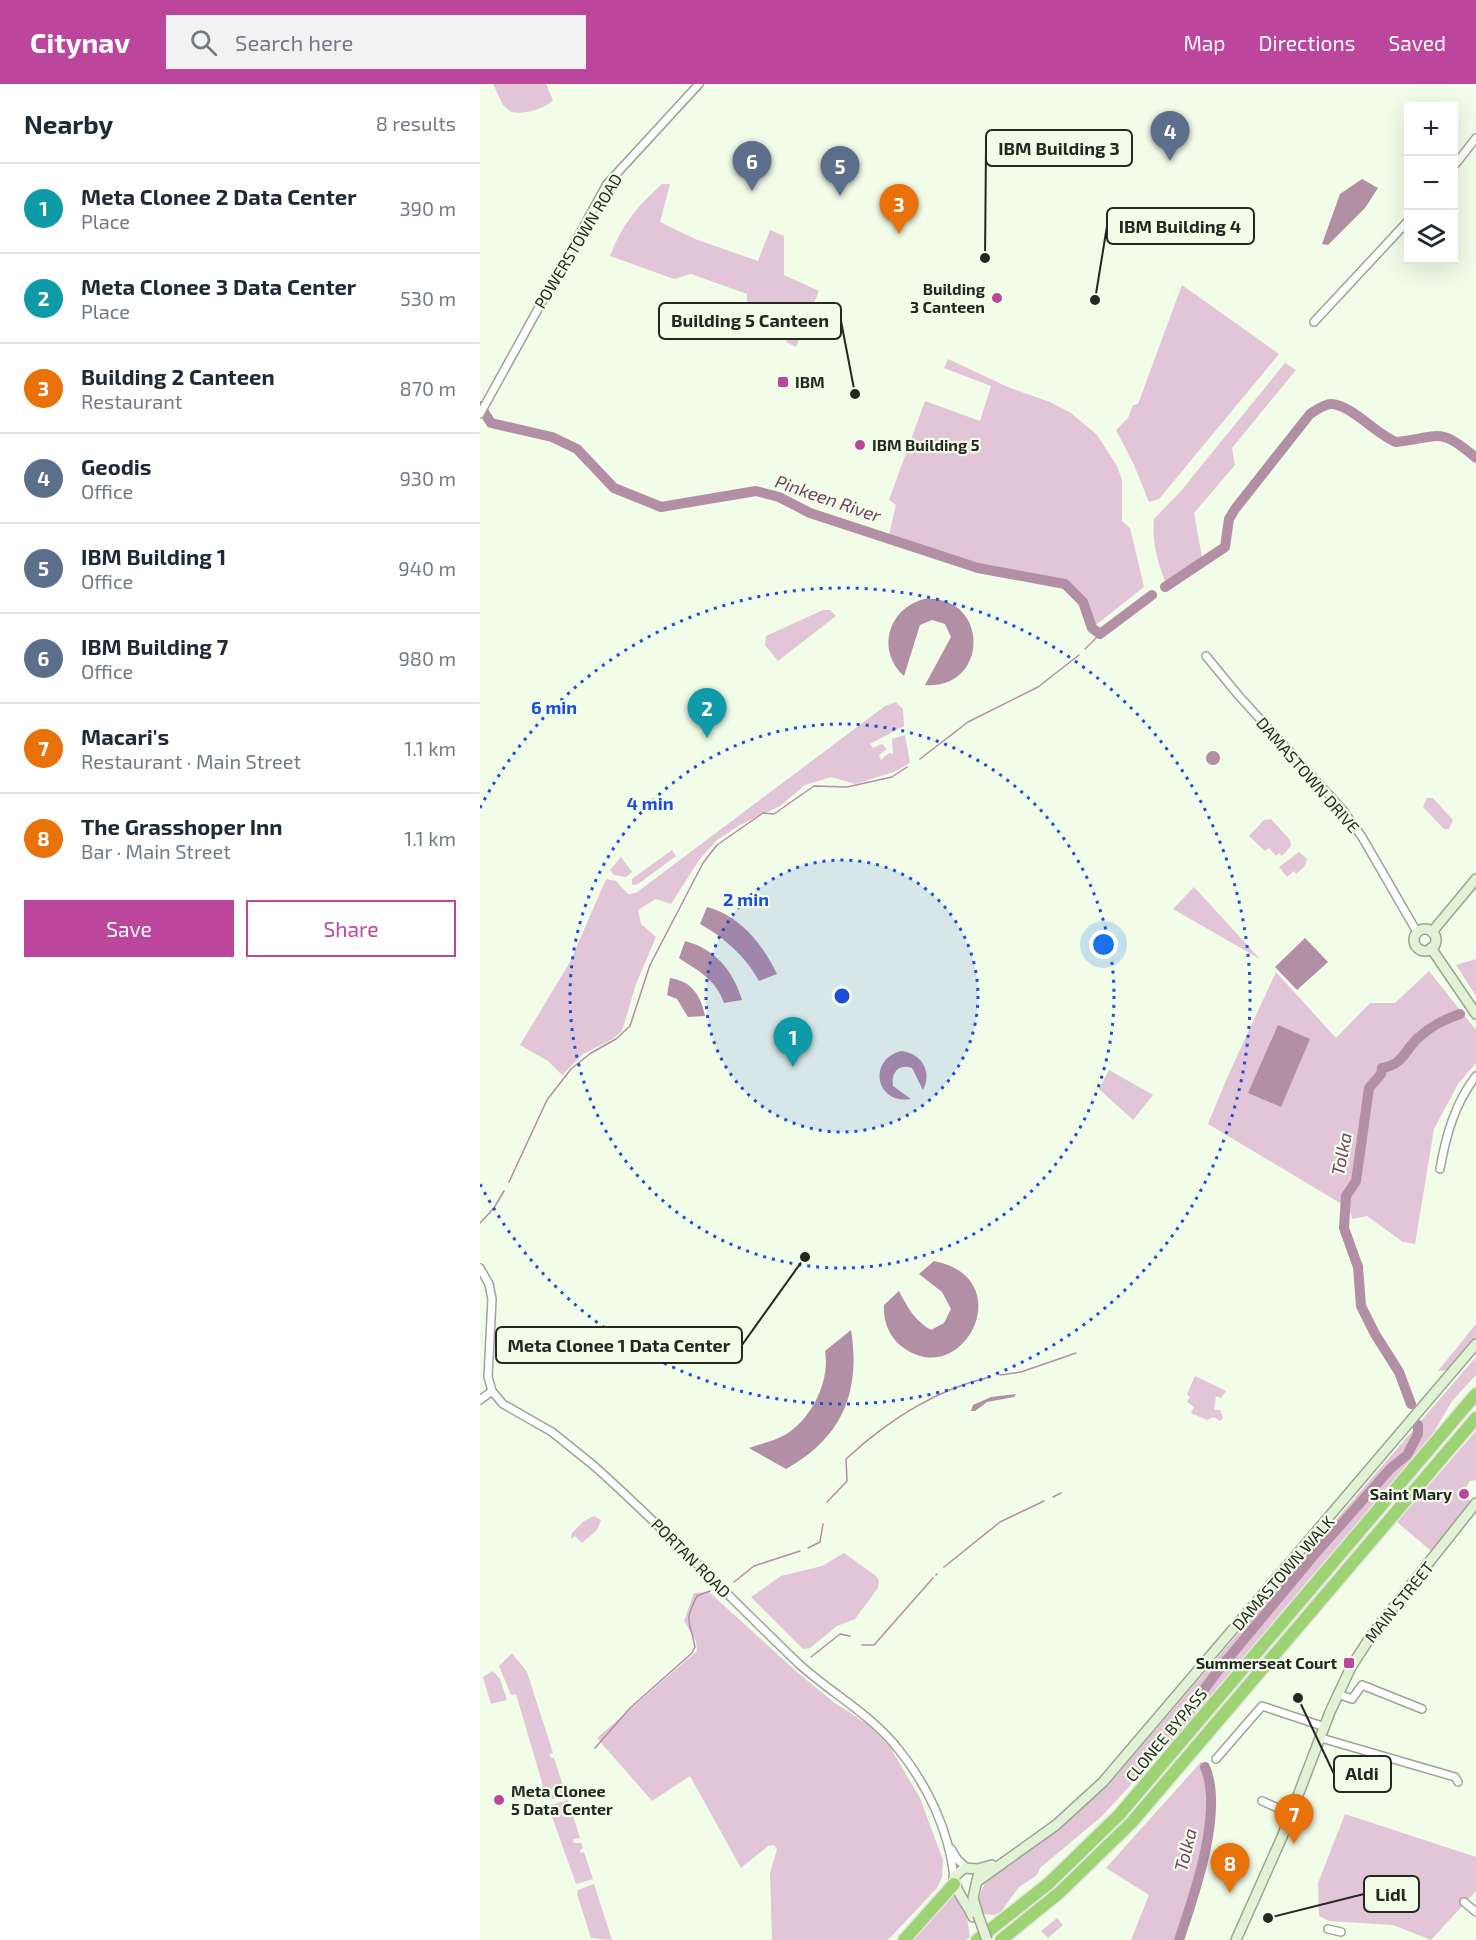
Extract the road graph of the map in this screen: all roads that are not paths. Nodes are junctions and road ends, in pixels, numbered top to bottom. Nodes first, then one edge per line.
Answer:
1 (699, 84) edge
2 (1476, 138) edge
3 (1458, 161) edge
4 (1404, 225) edge
5 (1314, 322) dead end
6 (480, 414) edge
7 (1206, 656) dead end
8 (1476, 879) edge
9 (1417, 932) junction
10 (1432, 932) junction
11 (1431, 948) junction
12 (1476, 1014) edge
13 (1476, 1076) edge
14 (1440, 1169) dead end
15 (480, 1268) edge
16 (1476, 1344) edge
17 (492, 1391) junction
18 (1476, 1394) edge
19 (480, 1400) edge
20 (1476, 1419) edge
21 (1476, 1503) edge
22 (1338, 1694) junction
23 (1422, 1709) dead end
24 (1325, 1727) junction
25 (1321, 1738) junction
26 (1216, 1759) dead end
27 (1458, 1782) dead end
28 (1262, 1801) dead end
29 (1291, 1814) junction
30 (947, 1842) junction
31 (1000, 1863) junction
32 (969, 1868) junction
33 (955, 1884) junction
34 (978, 1884) junction
35 (1464, 1902) dead end
36 (1476, 1912) edge
37 (975, 1916) junction
38 (1334, 1931) dead end
39 (904, 1940) edge
40 (979, 1940) edge
41 (987, 1940) edge
42 (1001, 1940) edge
43 (1236, 1940) edge
44 (1332, 1940) edge

1 - 6 street, POWERSTOWN ROAD
2 - 3 street
4 - 5 street
7 - 9 street, DAMASTOWN DRIVE
8 - 10 main road
9 - 10 main road
9 - 11 main road
10 - 11 main road
11 - 12 main road
13 - 14 street
15 - 17 street
16 - 31 main road, DAMASTOWN WALK
17 - 19 street
17 - 30 street, PORTAN ROAD
18 - 40 highway, CLONEE BYPASS
20 - 42 highway, CLONEE BYPASS
21 - 22 main road, MAIN STREET
22 - 23 street
22 - 24 main road, MAIN STREET
24 - 25 main road, MAIN STREET
24 - 26 street
25 - 27 street
25 - 29 main road, MAIN STREET
28 - 29 street
29 - 43 main road, MAIN STREET
30 - 32 street, PORTAN ROAD
30 - 33 street, PORTAN ROAD
31 - 32 main road, DAMASTOWN WALK
31 - 34 main road, DAMASTOWN WALK
32 - 33 main road
32 - 34 main road
33 - 34 main road
33 - 37 main road, PORTAN ROAD
33 - 39 highway
34 - 37 main road, PORTAN ROAD
35 - 36 street
37 - 40 main road, PORTAN ROAD
37 - 41 main road, PORTAN ROAD, bridge
38 - 44 street

